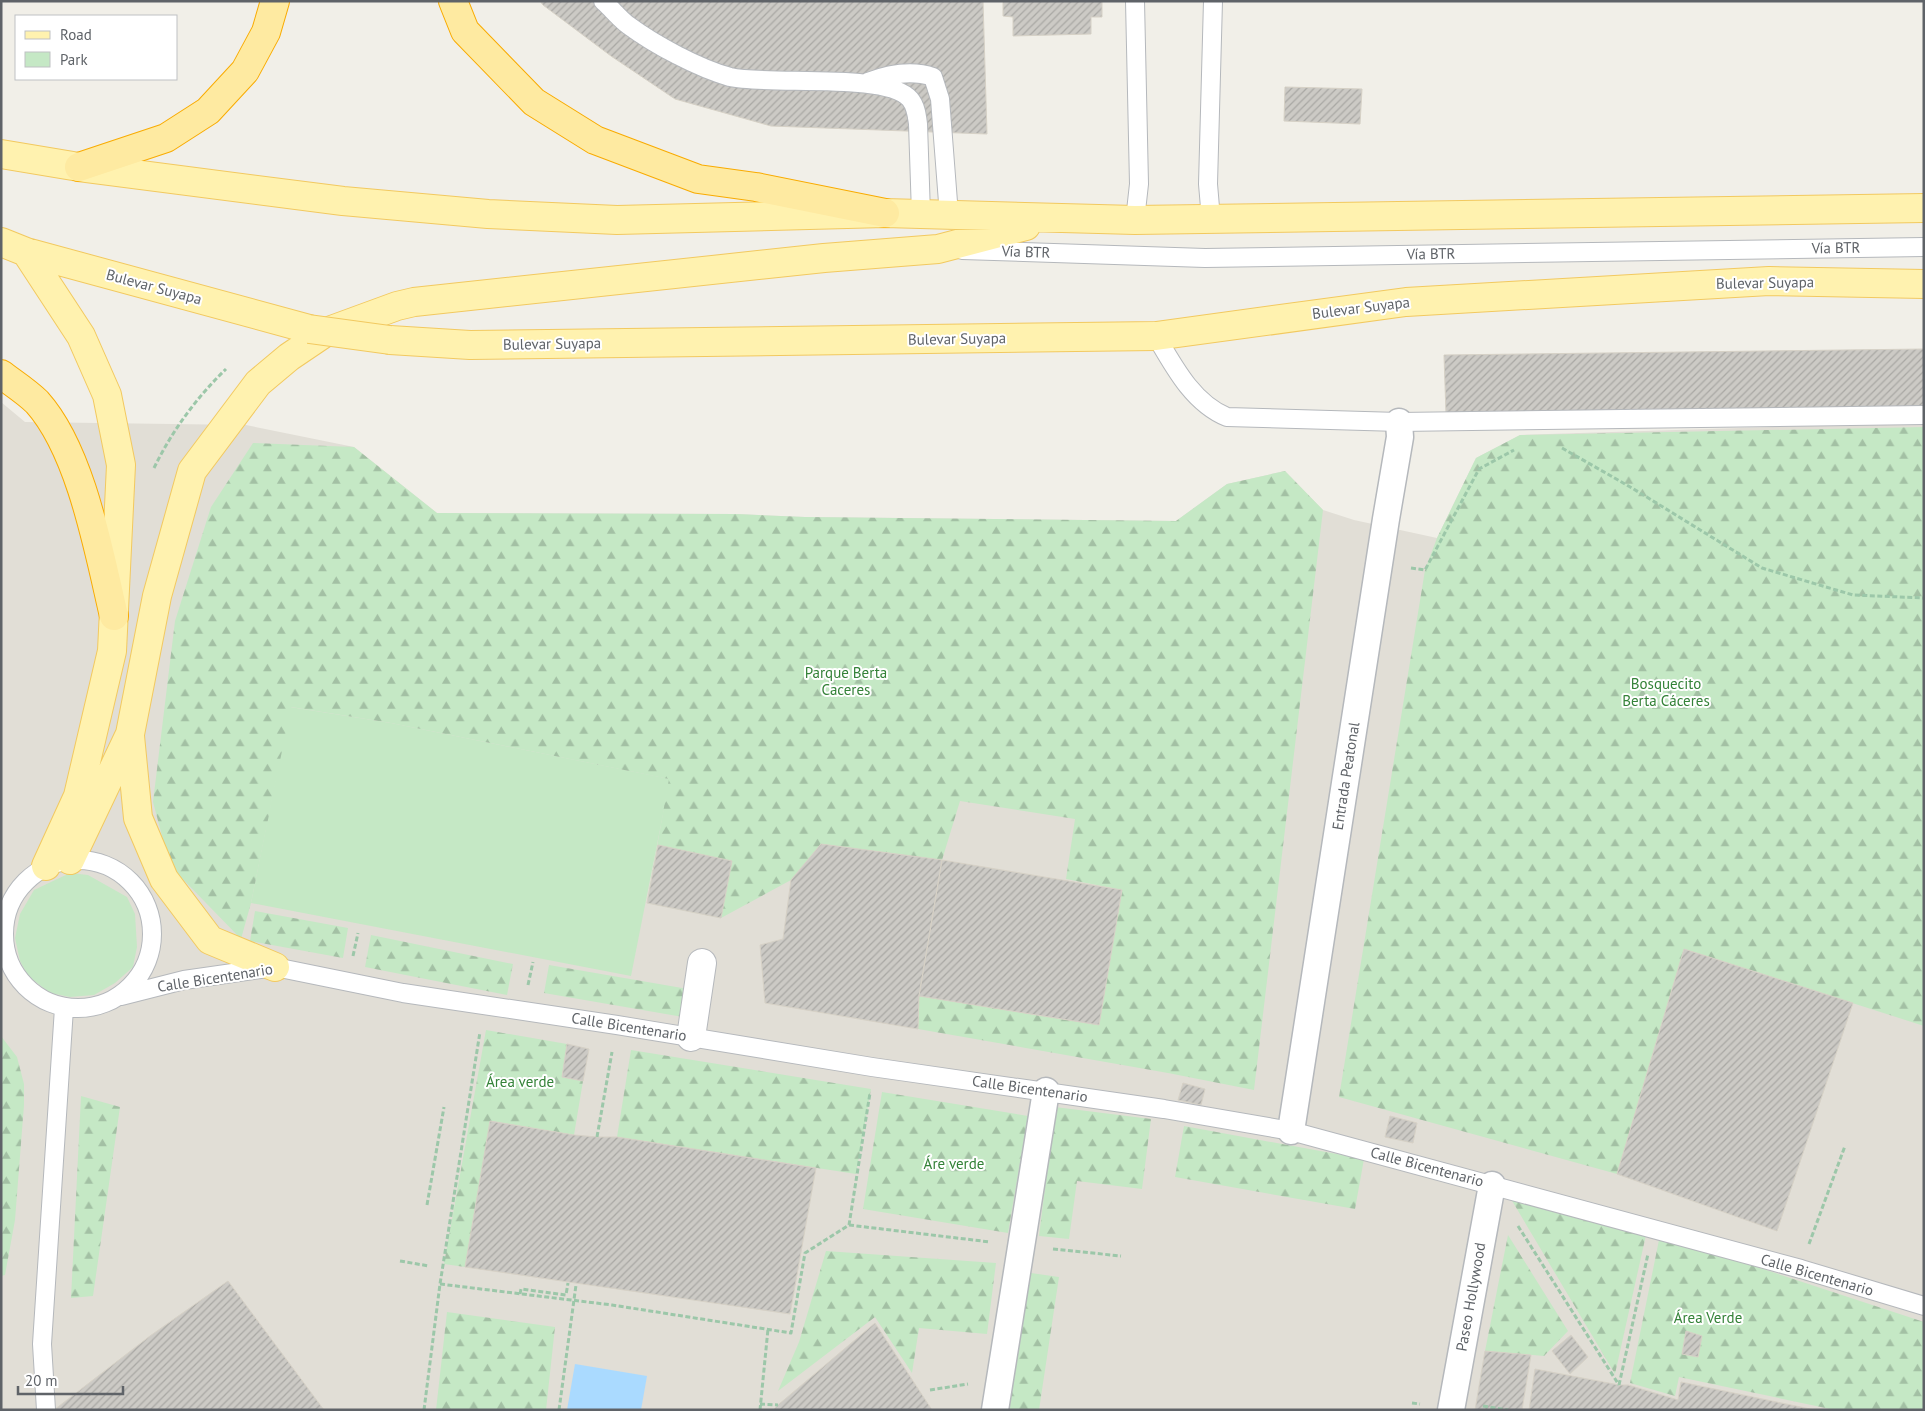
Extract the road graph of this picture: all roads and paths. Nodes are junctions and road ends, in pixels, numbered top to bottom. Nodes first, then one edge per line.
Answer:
1 (275, 1) edge
2 (453, 1) edge
3 (603, 1) edge
4 (1135, 1) edge
5 (1213, 1) edge
6 (865, 83) junction
7 (1, 154) edge
8 (78, 167) junction
9 (1924, 208) edge
10 (885, 213) junction
11 (921, 214) junction
12 (949, 215) junction
13 (1056, 217) junction
14 (1211, 219) junction
15 (1135, 220) junction
16 (1, 242) edge
17 (1924, 247) edge
18 (938, 249) junction
19 (26, 252) junction
20 (1924, 284) edge
21 (1156, 336) junction
22 (1, 374) edge
23 (1924, 415) edge
24 (1399, 422) junction
25 (1555, 447) dead end
26 (1521, 448) dead end
27 (1379, 562) junction
28 (1924, 598) edge
29 (114, 616) junction
30 (130, 734) junction
31 (58, 863) junction
32 (3, 951) edge
33 (702, 963) dead end
34 (275, 967) junction
35 (121, 996) junction
36 (485, 1005) junction
37 (64, 1008) junction
38 (617, 1025) junction
39 (692, 1037) junction
40 (872, 1067) junction
41 (1046, 1091) junction
42 (444, 1107) dead end
43 (1291, 1131) junction
44 (597, 1138) dead end
45 (1845, 1146) dead end
46 (1492, 1185) junction
47 (427, 1205) dead end
48 (849, 1225) junction
49 (1654, 1229) junction
50 (1022, 1245) junction
51 (1121, 1256) dead end
52 (400, 1261) dead end
53 (429, 1266) dead end
54 (1801, 1269) junction
55 (568, 1283) dead end
56 (440, 1284) junction
57 (576, 1284) dead end
58 (520, 1294) junction
59 (573, 1300) junction
60 (1924, 1306) edge
61 (768, 1329) junction
62 (760, 1404) junction
63 (778, 1405) dead end
64 (1463, 1407) edge
65 (46, 1410) edge
66 (424, 1410) edge
67 (559, 1410) edge
68 (760, 1410) edge
69 (995, 1410) edge
70 (1508, 1410) edge

1 - 8 highway
2 - 10 highway
3 - 6 lane
4 - 15 lane
5 - 14 lane
6 - 11 lane
6 - 12 lane
7 - 8 main road
8 - 10 main road
9 - 14 main road
10 - 11 main road
11 - 12 main road
12 - 13 main road
13 - 15 main road
13 - 18 main road
14 - 15 main road
16 - 19 main road, Bulevar Suyapa
17 - 18 lane, Vía BTR
18 - 30 main road
19 - 21 main road, Bulevar Suyapa, bridge
19 - 29 main road
20 - 21 main road, Bulevar Suyapa
21 - 24 lane
22 - 29 highway
23 - 24 lane
24 - 27 street, Entrada Peatonal
25 - 28 path
26 - 27 path
27 - 43 street, Entrada Peatonal
29 - 31 main road
30 - 31 main road
30 - 34 main road
31 - 32 lane
31 - 35 lane
32 - 37 lane
33 - 39 street
34 - 35 lane, Calle Bicentenario
34 - 36 lane, Calle Bicentenario
35 - 37 lane
36 - 38 lane, Calle Bicentenario
36 - 56 path
37 - 65 lane
38 - 39 lane, Calle Bicentenario
38 - 44 path
39 - 40 lane, Calle Bicentenario
40 - 41 lane, Calle Bicentenario
40 - 48 path
41 - 43 lane, Calle Bicentenario
41 - 50 street
42 - 47 path
43 - 46 lane, Calle Bicentenario
45 - 54 path
46 - 49 lane, Calle Bicentenario
46 - 49 path
46 - 64 street, Paseo Hollywood
48 - 50 path
48 - 61 path
49 - 54 lane, Calle Bicentenario
50 - 51 path
50 - 69 street
52 - 53 path
54 - 60 lane, Calle Bicentenario
55 - 58 path
56 - 58 path
56 - 66 path
57 - 59 path
58 - 59 path
59 - 61 path
59 - 67 path
61 - 62 path
62 - 63 path
62 - 68 path
64 - 70 path

